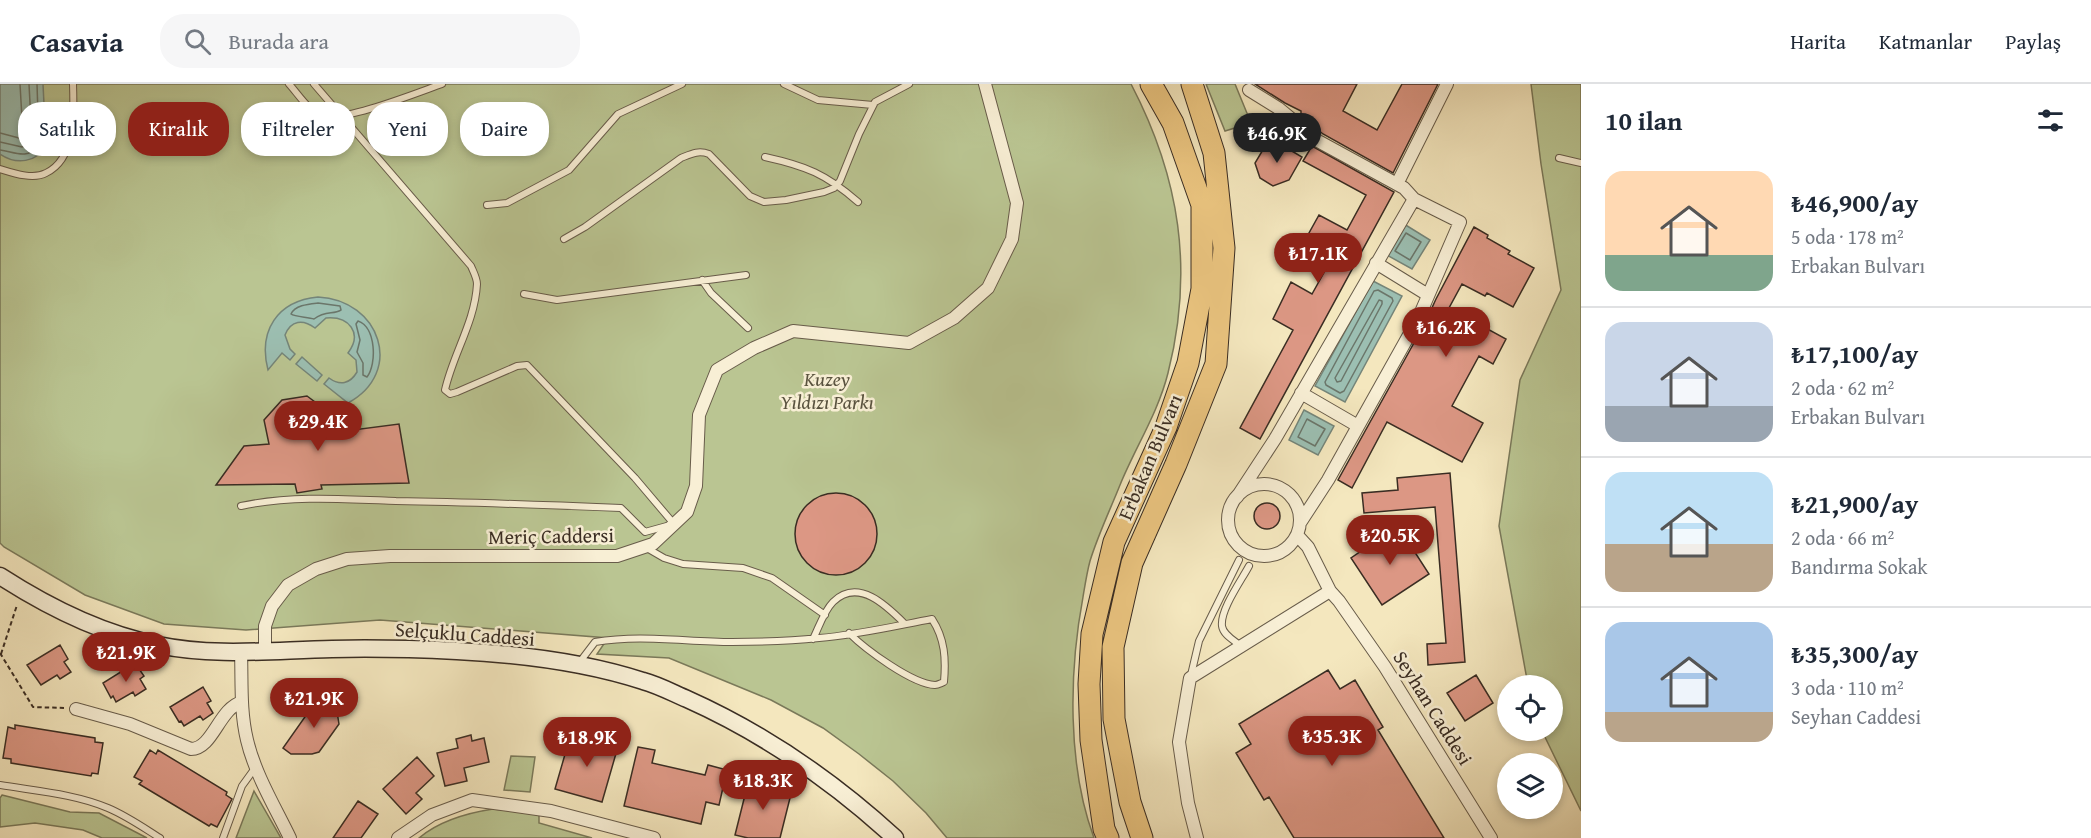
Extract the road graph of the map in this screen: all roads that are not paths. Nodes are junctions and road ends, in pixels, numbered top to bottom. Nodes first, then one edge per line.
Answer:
1 (74, 84) edge
2 (289, 84) edge
3 (314, 84) edge
4 (442, 84) edge
5 (682, 84) edge
6 (784, 84) edge
7 (909, 84) edge
8 (985, 84) edge
9 (1151, 84) edge
10 (1192, 84) edge
11 (1447, 84) edge
12 (1250, 90) dead end
13 (305, 102) edge
14 (329, 102) edge
15 (873, 105) junction
16 (355, 113) edge
17 (355, 133) edge
18 (765, 157) dead end
19 (1559, 158) dead end
20 (1581, 163) edge
21 (0, 170) edge
22 (838, 184) junction
23 (1396, 184) junction
24 (1414, 199) junction
25 (858, 202) dead end
26 (487, 205) dead end
27 (564, 239) dead end
28 (1376, 263) junction
29 (746, 275) dead end
30 (702, 280) junction
31 (524, 294) dead end
32 (1428, 295) junction
33 (748, 328) dead end
34 (1301, 393) junction
35 (1358, 426) junction
36 (1237, 497) junction
37 (241, 507) dead end
38 (674, 524) junction
39 (1299, 529) junction
40 (644, 547) junction
41 (1239, 560) dead end
42 (1249, 567) dead end
43 (0, 576) edge
44 (1330, 591) junction
45 (825, 615) junction
46 (905, 624) junction
47 (849, 633) junction
48 (813, 639) junction
49 (1241, 646) junction
50 (265, 651) junction
51 (241, 652) junction
52 (577, 666) junction
53 (1190, 678) junction
54 (242, 702) junction
55 (76, 709) road end
56 (256, 768) junction
57 (0, 785) edge
58 (160, 838) edge
59 (223, 838) edge
60 (290, 838) edge
61 (398, 838) edge
62 (654, 838) edge
63 (895, 838) edge
64 (1108, 838) edge
65 (1142, 838) edge
66 (1197, 838) edge
67 (1491, 838) edge

1 - 21 lane
2 - 13 lane
3 - 14 lane
4 - 16 lane
5 - 26 lane
6 - 15 lane
7 - 15 lane
8 - 38 street, Meriç Caddersi
9 - 64 highway, Erbakan Bulvarı
10 - 65 highway, Erbakan Bulvarı
11 - 23 street
12 - 23 street
15 - 22 lane
17 - 38 lane
18 - 22 lane
19 - 20 lane
22 - 25 lane
22 - 27 lane
23 - 24 street
24 - 28 street
24 - 32 street
28 - 32 street
28 - 34 street
29 - 30 lane
30 - 31 lane
30 - 33 lane
32 - 35 street
34 - 35 street
34 - 36 street
35 - 39 street
36 - 39 street
36 - 39 street
37 - 38 lane
38 - 40 street, Meriç Caddersi
39 - 44 street, Seyhan Caddesi
40 - 45 lane
40 - 50 street, Meriç Caddersi
41 - 53 lane
42 - 49 lane
43 - 51 street, Selçuklu Caddesi
44 - 49 street
44 - 67 street, Seyhan Caddesi
45 - 46 lane
45 - 48 lane
46 - 47 lane
46 - 47 lane
47 - 48 lane
48 - 52 lane
49 - 53 street
50 - 51 street, Selçuklu Caddesi
50 - 52 street, Selçuklu Caddesi
51 - 54 street
52 - 63 street, Selçuklu Caddesi
53 - 66 street
54 - 55 street
54 - 56 street
56 - 59 lane
56 - 60 street
57 - 58 lane
61 - 62 street

